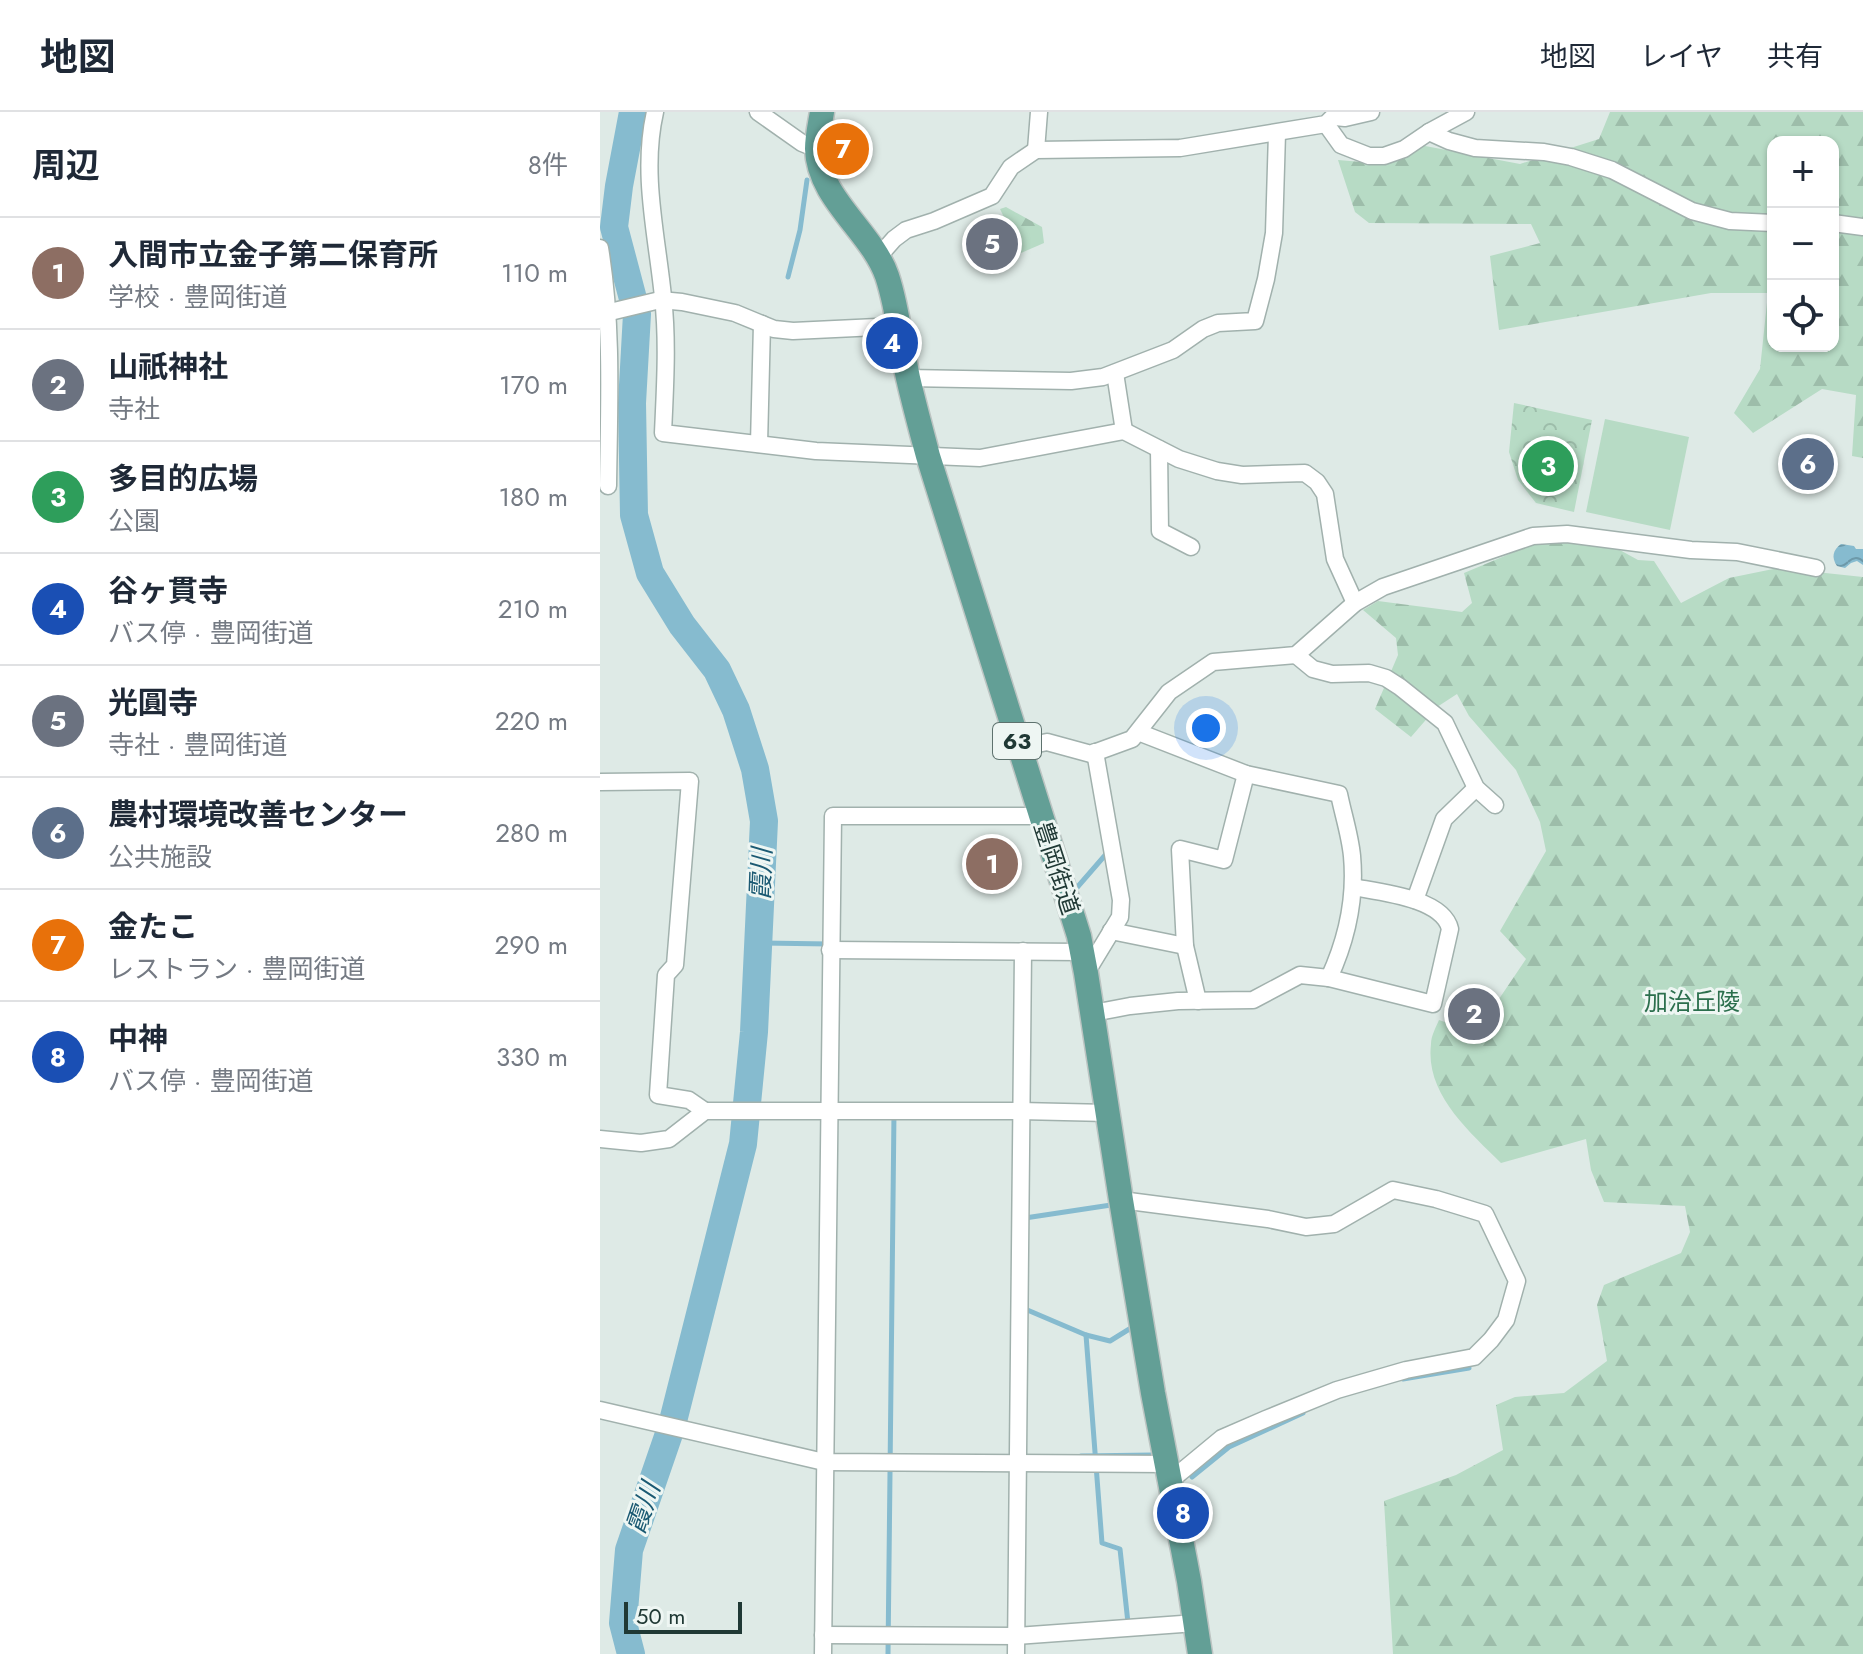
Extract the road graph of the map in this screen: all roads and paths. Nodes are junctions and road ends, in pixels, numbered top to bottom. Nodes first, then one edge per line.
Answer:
1 (655, 112) edge
2 (758, 112) edge
3 (822, 112) edge
4 (1039, 112) edge
5 (1371, 112) edge
6 (1466, 112) edge
7 (1333, 118) edge
8 (1429, 132) junction
9 (1277, 133) junction
10 (817, 149) junction
11 (1036, 150) junction
12 (1767, 223) edge
13 (1839, 224) edge
14 (1863, 227) edge
15 (600, 248) edge
16 (879, 256) junction
17 (662, 300) junction
18 (606, 315) edge
19 (762, 324) junction
20 (898, 326) junction
21 (1115, 373) junction
22 (908, 378) junction
23 (1124, 431) junction
24 (759, 444) junction
25 (1159, 449) junction
26 (928, 456) junction
27 (608, 486) dead end
28 (1191, 547) dead end
29 (1816, 568) dead end
30 (1355, 603) junction
31 (1296, 655) junction
32 (1138, 732) junction
33 (1019, 748) junction
34 (1095, 752) junction
35 (1246, 774) junction
36 (600, 782) edge
37 (1476, 788) junction
38 (1495, 805) dead end
39 (1041, 816) junction
40 (1353, 887) junction
41 (1415, 900) junction
42 (1111, 931) junction
43 (1185, 946) junction
44 (830, 950) junction
45 (1023, 951) junction
46 (1084, 962) junction
47 (1329, 978) junction
48 (1198, 1001) junction
49 (1093, 1013) junction
50 (711, 1111) junction
51 (828, 1111) junction
52 (1020, 1111) junction
53 (1108, 1113) junction
54 (600, 1139) edge
55 (1121, 1200) junction
56 (600, 1410) edge
57 (824, 1462) junction
58 (1017, 1463) junction
59 (1168, 1473) junction
60 (1196, 1623) junction
61 (823, 1635) junction
62 (1016, 1636) junction
63 (823, 1654) edge
64 (1016, 1654) edge
65 (1200, 1654) edge

1 - 17 street
2 - 10 street
3 - 10 main road, 豊岡街道 / 63
4 - 11 street
5 - 7 street
6 - 8 street
7 - 8 street
7 - 9 street
8 - 12 street
9 - 11 street
9 - 21 street
10 - 16 main road, 豊岡街道 / 63
11 - 16 street
13 - 14 street
15 - 18 street
16 - 20 main road, 豊岡街道 / 63
17 - 18 street
17 - 19 street
17 - 24 street
18 - 27 street
19 - 20 street
19 - 24 street
20 - 22 main road, 豊岡街道 / 63
21 - 22 street
21 - 23 street
22 - 26 main road, 豊岡街道 / 63
23 - 25 street
23 - 26 street
24 - 26 street
25 - 28 street
25 - 30 street
26 - 33 main road, 豊岡街道 / 63
29 - 30 street
30 - 31 street
31 - 32 street
31 - 37 street
32 - 34 street
32 - 35 street
33 - 34 street
33 - 39 main road, 豊岡街道 / 63
34 - 42 street
35 - 40 street
35 - 43 street
36 - 50 street
37 - 38 street
37 - 41 street
39 - 44 street
39 - 46 main road, 豊岡街道 / 63
40 - 41 street
40 - 47 street
41 - 47 street
42 - 43 street
42 - 46 street
43 - 48 street
44 - 45 street
44 - 51 street
45 - 46 street
45 - 52 street
46 - 49 main road, 豊岡街道 / 63
47 - 48 street
48 - 49 street
49 - 53 main road, 豊岡街道 / 63
50 - 51 street
50 - 54 street
51 - 52 street
51 - 57 street
52 - 53 street
52 - 58 street
53 - 55 main road, 豊岡街道 / 63
55 - 59 main road, 豊岡街道 / 63
55 - 59 street
56 - 57 street
57 - 58 street
57 - 61 street
58 - 59 street
58 - 62 street
59 - 60 main road, 豊岡街道 / 63
60 - 62 street
60 - 65 main road, 豊岡街道 / 63
61 - 62 street
61 - 63 street
62 - 64 street

